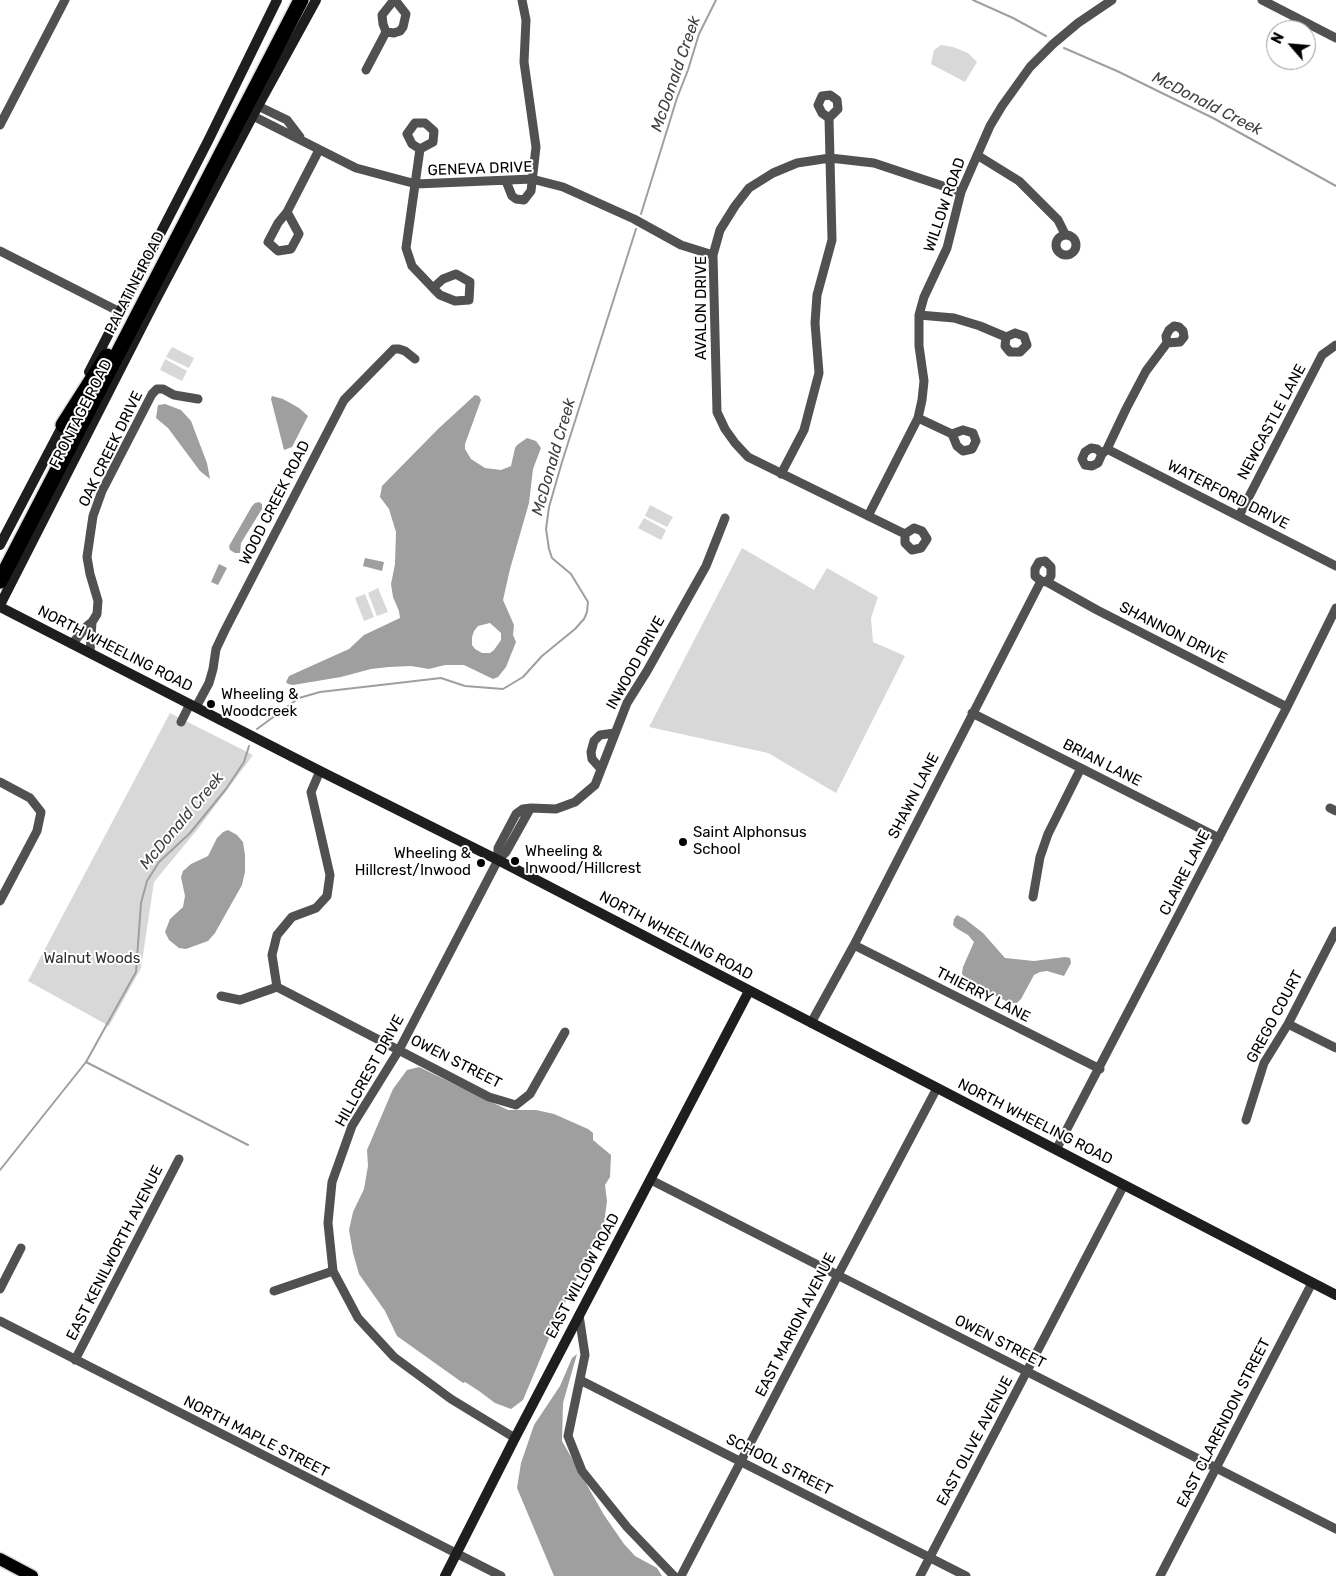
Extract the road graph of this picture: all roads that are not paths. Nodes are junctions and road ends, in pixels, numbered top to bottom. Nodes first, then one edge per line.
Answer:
1 (64, 0) edge
2 (277, 0) edge
3 (291, 0) edge
4 (301, 0) edge
5 (316, 0) edge
6 (394, 0) edge
7 (522, 0) edge
8 (1112, 0) edge
9 (1262, 0) edge
10 (384, 28) junction
11 (1336, 38) edge
12 (366, 70) dead end
13 (258, 106) junction
14 (253, 116) junction
15 (829, 118) dead end
16 (0, 125) edge
17 (301, 139) junction
18 (420, 149) dead end
19 (319, 150) junction
20 (977, 154) junction
21 (830, 158) junction
22 (532, 179) junction
23 (506, 182) junction
24 (416, 184) junction
25 (961, 192) junction
26 (287, 212) junction
27 (1065, 234) dead end
28 (0, 251) edge
29 (713, 255) junction
30 (433, 288) junction
31 (120, 312) junction
32 (919, 315) junction
33 (1006, 337) dead end
34 (1167, 343) dead end
35 (1336, 345) edge
36 (109, 352) junction
37 (415, 359) dead end
38 (198, 399) dead end
39 (918, 418) junction
40 (63, 425) junction
41 (952, 434) dead end
42 (781, 474) junction
43 (868, 516) junction
44 (1239, 516) junction
45 (725, 518) dead end
46 (904, 534) dead end
47 (0, 545) edge
48 (0, 565) edge
49 (1336, 566) edge
50 (0, 581) edge
51 (1044, 581) joint
52 (0, 606) edge
53 (1336, 608) edge
54 (92, 622) junction
55 (72, 644) junction
56 (90, 653) junction
57 (193, 706) junction
58 (1287, 707) junction
59 (972, 713) junction
60 (181, 722) dead end
61 (615, 733) junction
62 (1081, 768) junction
63 (601, 769) junction
64 (320, 771) junction
65 (0, 782) edge
66 (1218, 838) junction
67 (498, 860) junction
68 (1033, 897) dead end
69 (0, 901) edge
70 (1336, 931) edge
71 (1333, 944) edge
72 (854, 945) junction
73 (277, 987) junction
74 (749, 991) junction
75 (221, 996) dead end
76 (811, 1023) junction
77 (1288, 1024) junction
78 (565, 1032) dead end
79 (1336, 1048) edge
80 (399, 1050) junction
81 (1100, 1069) junction
82 (937, 1088) junction
83 (1246, 1120) dead end
84 (1056, 1150) junction
85 (179, 1158) dead end
86 (651, 1180) junction
87 (1124, 1185) junction
88 (21, 1248) dead end
89 (333, 1271) junction
90 (838, 1275) junction
91 (1312, 1283) junction
92 (0, 1289) edge
93 (274, 1290) dead end
94 (1336, 1295) edge
95 (579, 1315) junction
96 (0, 1321) edge
97 (75, 1360) junction
98 (1027, 1371) junction
99 (580, 1380) junction
100 (515, 1438) junction
101 (741, 1462) junction
102 (1216, 1468) junction
103 (1336, 1530) edge
104 (456, 1554) junction
105 (929, 1557) junction
106 (0, 1560) edge
107 (32, 1576) edge
108 (445, 1576) edge
109 (501, 1576) edge
110 (674, 1576) edge
111 (681, 1576) edge
112 (920, 1576) edge
113 (966, 1576) edge
114 (1160, 1576) edge

1 - 16 street
2 - 31 street, FRONTAGE ROAD
3 - 36 highway, PALATINE ROAD
4 - 50 highway, PALATINE ROAD
5 - 13 street, FRONTAGE ROAD
6 - 10 street
6 - 10 street
7 - 22 street
8 - 20 street, WILLOW ROAD
9 - 11 street
10 - 12 street
13 - 14 street, FRONTAGE ROAD
13 - 17 street, GENEVA DRIVE
14 - 17 street, GENEVA DRIVE
14 - 52 street, FRONTAGE ROAD
15 - 21 street
17 - 19 street, GENEVA DRIVE
18 - 24 street
19 - 24 street, GENEVA DRIVE
19 - 26 street
20 - 25 street, WILLOW ROAD
20 - 27 street
21 - 25 street, AVALON DRIVE
21 - 29 street, AVALON DRIVE
21 - 42 street
22 - 23 street, GENEVA DRIVE
22 - 23 street
22 - 29 street, GENEVA DRIVE
23 - 24 street, GENEVA DRIVE
24 - 30 street
25 - 32 street, WILLOW ROAD
26 - 26 street
28 - 31 street
29 - 42 street, AVALON DRIVE
30 - 30 street
31 - 40 street, FRONTAGE ROAD
32 - 33 street
32 - 39 street, WILLOW ROAD
34 - 44 street, WATERFORD DRIVE
35 - 44 street, NEWCASTLE LANE
36 - 40 highway
36 - 48 highway, PALATINE ROAD
37 - 57 street, WOOD CREEK ROAD
38 - 54 street, OAK CREEK DRIVE
39 - 41 street
39 - 43 street, WILLOW ROAD
40 - 47 street, FRONTAGE ROAD
42 - 43 street, AVALON DRIVE
43 - 46 street, AVALON DRIVE
44 - 49 street, WATERFORD DRIVE
45 - 61 street, INWOOD DRIVE
51 - 58 street, SHANNON DRIVE
51 - 59 street, SHAWN LANE
52 - 55 street, NORTH WHEELING ROAD
53 - 58 street, CLAIRE LANE
54 - 55 street, OAK CREEK DRIVE
54 - 56 street, OAK CREEK DRIVE
55 - 56 street, NORTH WHEELING ROAD
56 - 57 street, NORTH WHEELING ROAD
57 - 60 street
57 - 64 street, NORTH WHEELING ROAD
58 - 66 street, CLAIRE LANE
59 - 62 street, BRIAN LANE
59 - 72 street, SHAWN LANE
61 - 63 street, INWOOD DRIVE
61 - 63 street
62 - 66 street, BRIAN LANE
62 - 68 street
63 - 67 street, INWOOD DRIVE
64 - 67 street, NORTH WHEELING ROAD
64 - 73 street
65 - 69 street
66 - 81 street, CLAIRE LANE
67 - 74 street, NORTH WHEELING ROAD
67 - 80 street, HILLCREST DRIVE
70 - 71 street, GREGO COURT
71 - 77 street, GREGO COURT
72 - 76 street, SHAWN LANE
72 - 81 street, THIERRY LANE
73 - 75 street
73 - 80 street, OWEN STREET
74 - 76 street, NORTH WHEELING ROAD
74 - 86 street, EAST WILLOW ROAD
76 - 82 street, NORTH WHEELING ROAD
77 - 79 street
77 - 83 street, GREGO COURT
78 - 80 street, OWEN STREET
80 - 89 street, HILLCREST DRIVE
81 - 84 street, CLAIRE LANE
82 - 84 street, NORTH WHEELING ROAD
82 - 90 street, EAST MARION AVENUE
84 - 87 street, NORTH WHEELING ROAD
85 - 97 street, EAST KENILWORTH AVENUE
86 - 90 street, OWEN STREET
86 - 95 street, EAST WILLOW ROAD
87 - 91 street, NORTH WHEELING ROAD
87 - 98 street, EAST OLIVE AVENUE
88 - 92 street
89 - 93 street
89 - 100 street, HILLCREST DRIVE
90 - 98 street, OWEN STREET
90 - 101 street, EAST MARION AVENUE
91 - 94 street, NORTH WHEELING ROAD
91 - 102 street, EAST CLARENDON STREET
95 - 99 street
95 - 100 street, EAST WILLOW ROAD
96 - 97 street, NORTH MAPLE STREET
97 - 104 street, NORTH MAPLE STREET
98 - 102 street, OWEN STREET
98 - 105 street, EAST OLIVE AVENUE
99 - 101 street, SCHOOL STREET
99 - 110 street
100 - 104 street, EAST WILLOW ROAD
101 - 105 street, SCHOOL STREET
101 - 111 street, EAST MARION AVENUE
102 - 103 street, OWEN STREET
102 - 114 street, EAST CLARENDON STREET
104 - 108 street, EAST WILLOW ROAD
104 - 109 street, NORTH MAPLE STREET
105 - 112 street, EAST OLIVE AVENUE
105 - 113 street, SCHOOL STREET
106 - 107 main road

